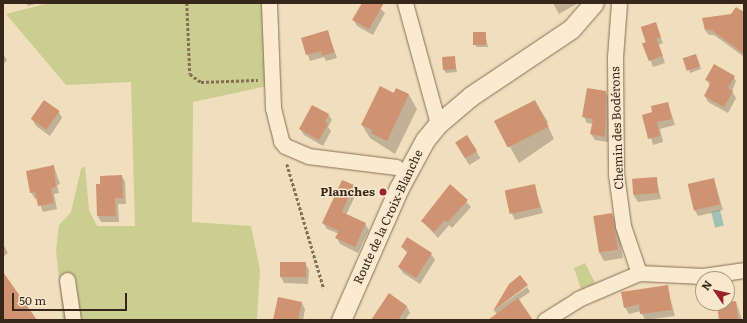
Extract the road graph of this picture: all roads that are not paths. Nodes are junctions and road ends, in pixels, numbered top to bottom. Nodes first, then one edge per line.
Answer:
1 (269, 3) edge
2 (405, 3) edge
3 (594, 3) edge
4 (619, 3) edge
5 (438, 124) junction
6 (396, 167) dead end
7 (744, 270) edge
8 (639, 273) junction
9 (67, 280) dead end
10 (73, 320) edge
11 (341, 320) edge
12 (545, 320) edge

1 - 6 street
2 - 5 street
3 - 5 street, Route de la Croix-Blanche
4 - 8 street, Chemin des Bodérons
5 - 11 street, Route de la Croix-Blanche
7 - 8 street
8 - 12 street
9 - 10 street

